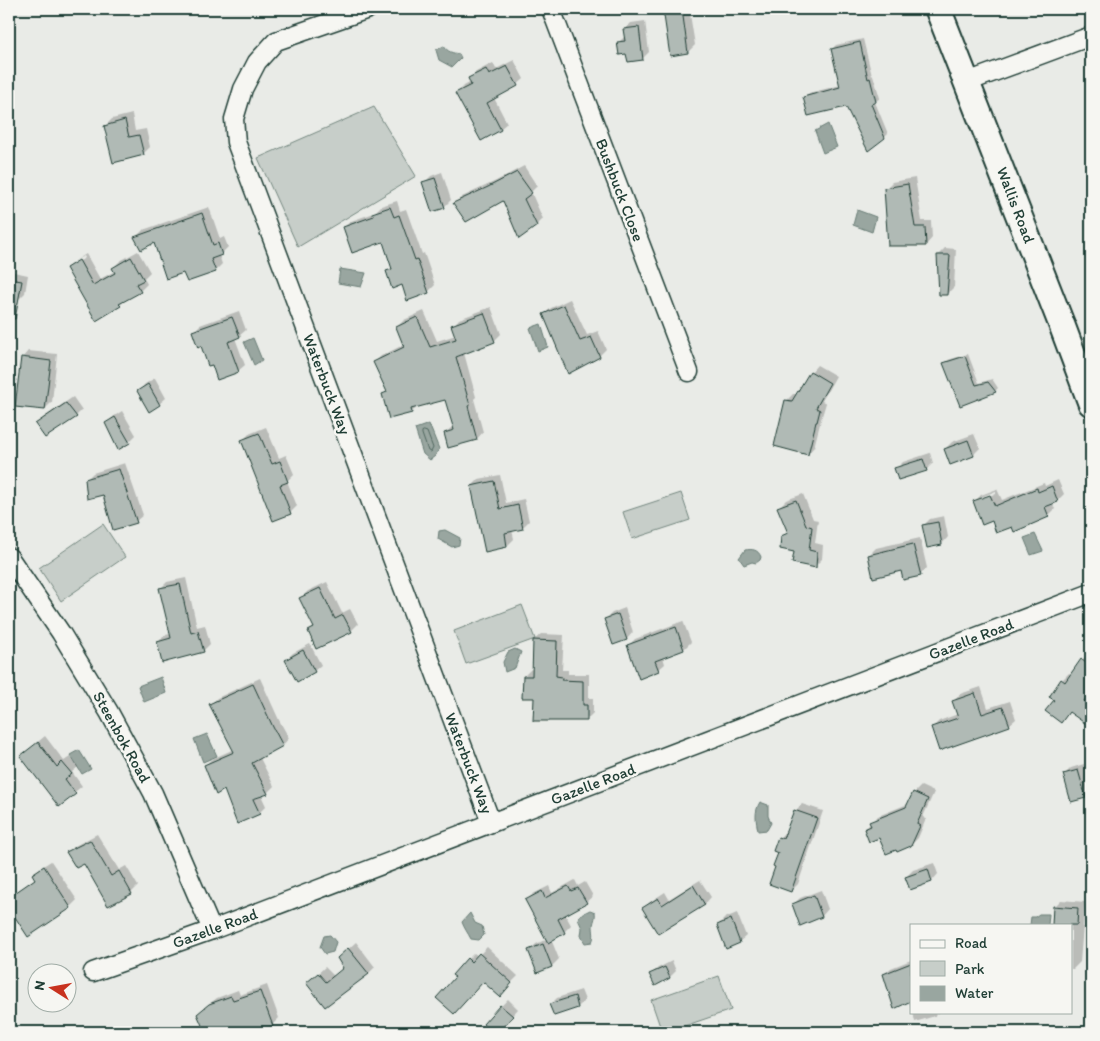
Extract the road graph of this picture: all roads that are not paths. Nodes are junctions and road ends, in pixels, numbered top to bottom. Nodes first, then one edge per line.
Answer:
1 (368, 9) edge
2 (551, 9) edge
3 (938, 9) edge
4 (1091, 36) edge
5 (968, 82) junction
6 (689, 372) dead end
7 (1091, 403) edge
8 (9, 557) edge
9 (1091, 593) edge
10 (491, 822) junction
11 (212, 930) junction
12 (93, 972) dead end

1 - 10 street, Waterbuck Way
2 - 6 street, Bushbuck Close
3 - 5 street, Wallis Road
4 - 5 street
5 - 7 street, Wallis Road
8 - 11 street, Steenbok Road
9 - 10 street, Gazelle Road
10 - 11 street, Gazelle Road
11 - 12 street, Gazelle Road

